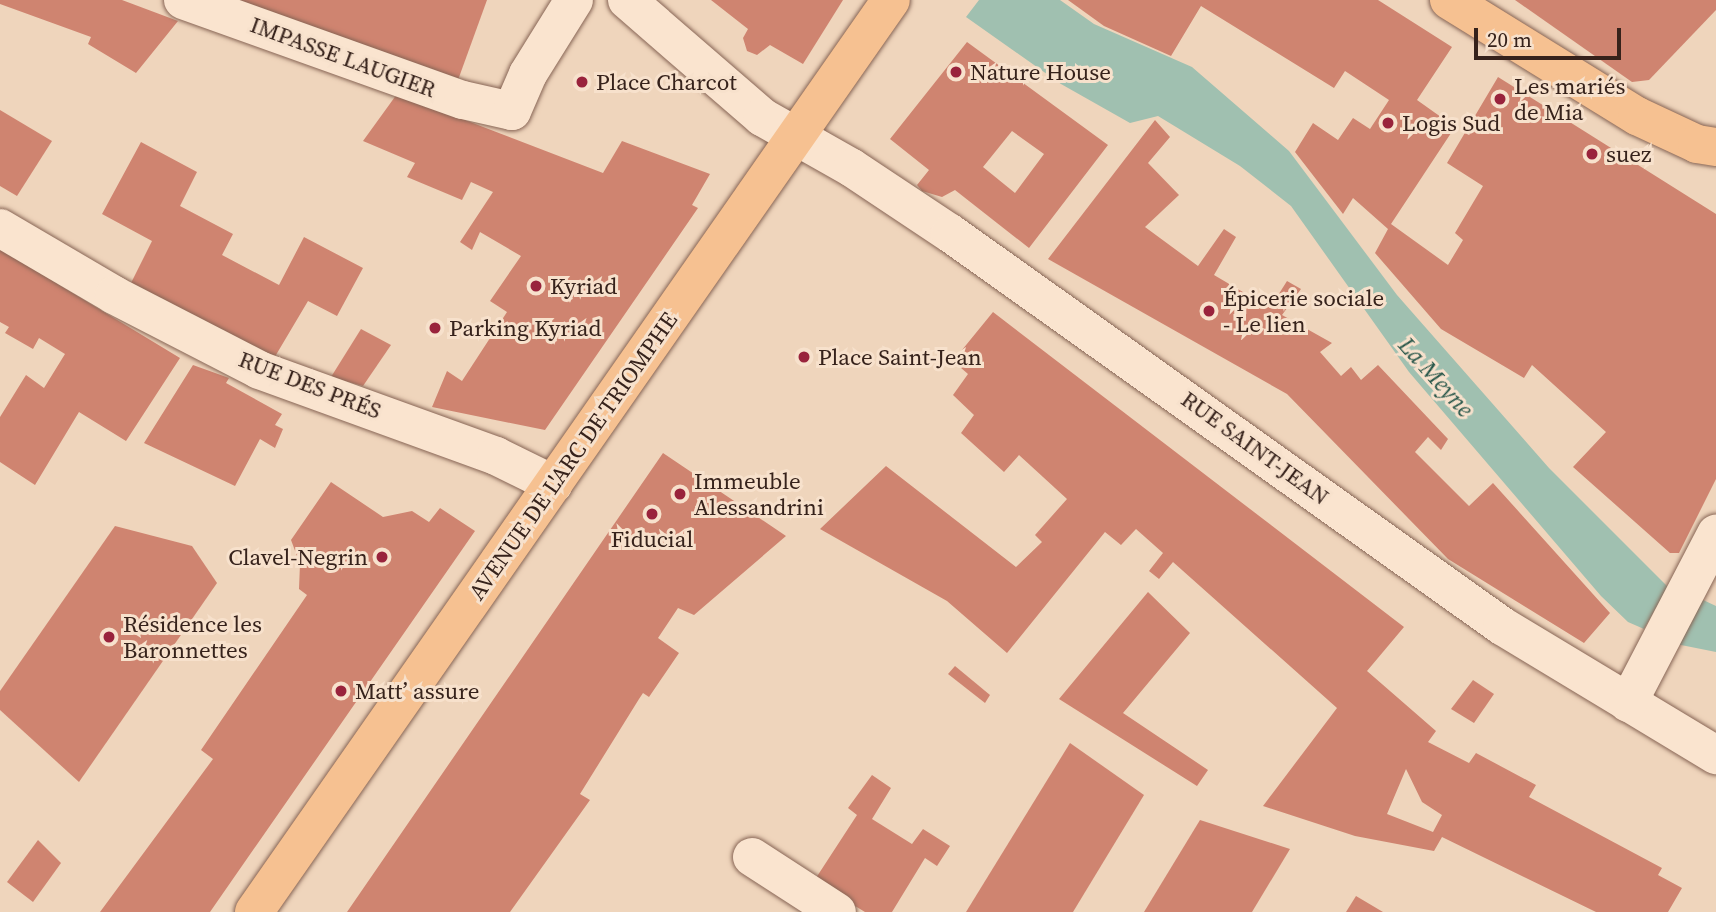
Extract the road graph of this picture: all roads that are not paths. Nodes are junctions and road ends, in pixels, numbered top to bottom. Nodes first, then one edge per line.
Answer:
1 (183, 0) edge
2 (574, 0) edge
3 (627, 0) edge
4 (891, 0) edge
5 (1449, 0) edge
6 (796, 138) junction
7 (1706, 146) edge
8 (0, 228) edge
9 (553, 484) junction
10 (1716, 534) edge
11 (1628, 703) junction
12 (1716, 755) edge
13 (752, 857) dead end
14 (254, 912) edge
15 (837, 912) edge

1 - 2 street, IMPASSE LAUGIER
3 - 6 street, RUE SAINT-JEAN
4 - 6 main road, AVENUE DE L'ARC DE TRIOMPHE
5 - 7 main road
6 - 9 main road, AVENUE DE L'ARC DE TRIOMPHE
6 - 11 street, RUE SAINT-JEAN
8 - 9 street, RUE DES PRÉS
9 - 14 main road, AVENUE DE L'ARC DE TRIOMPHE
10 - 11 street
11 - 12 street, RUE SAINT-JEAN
13 - 15 street

